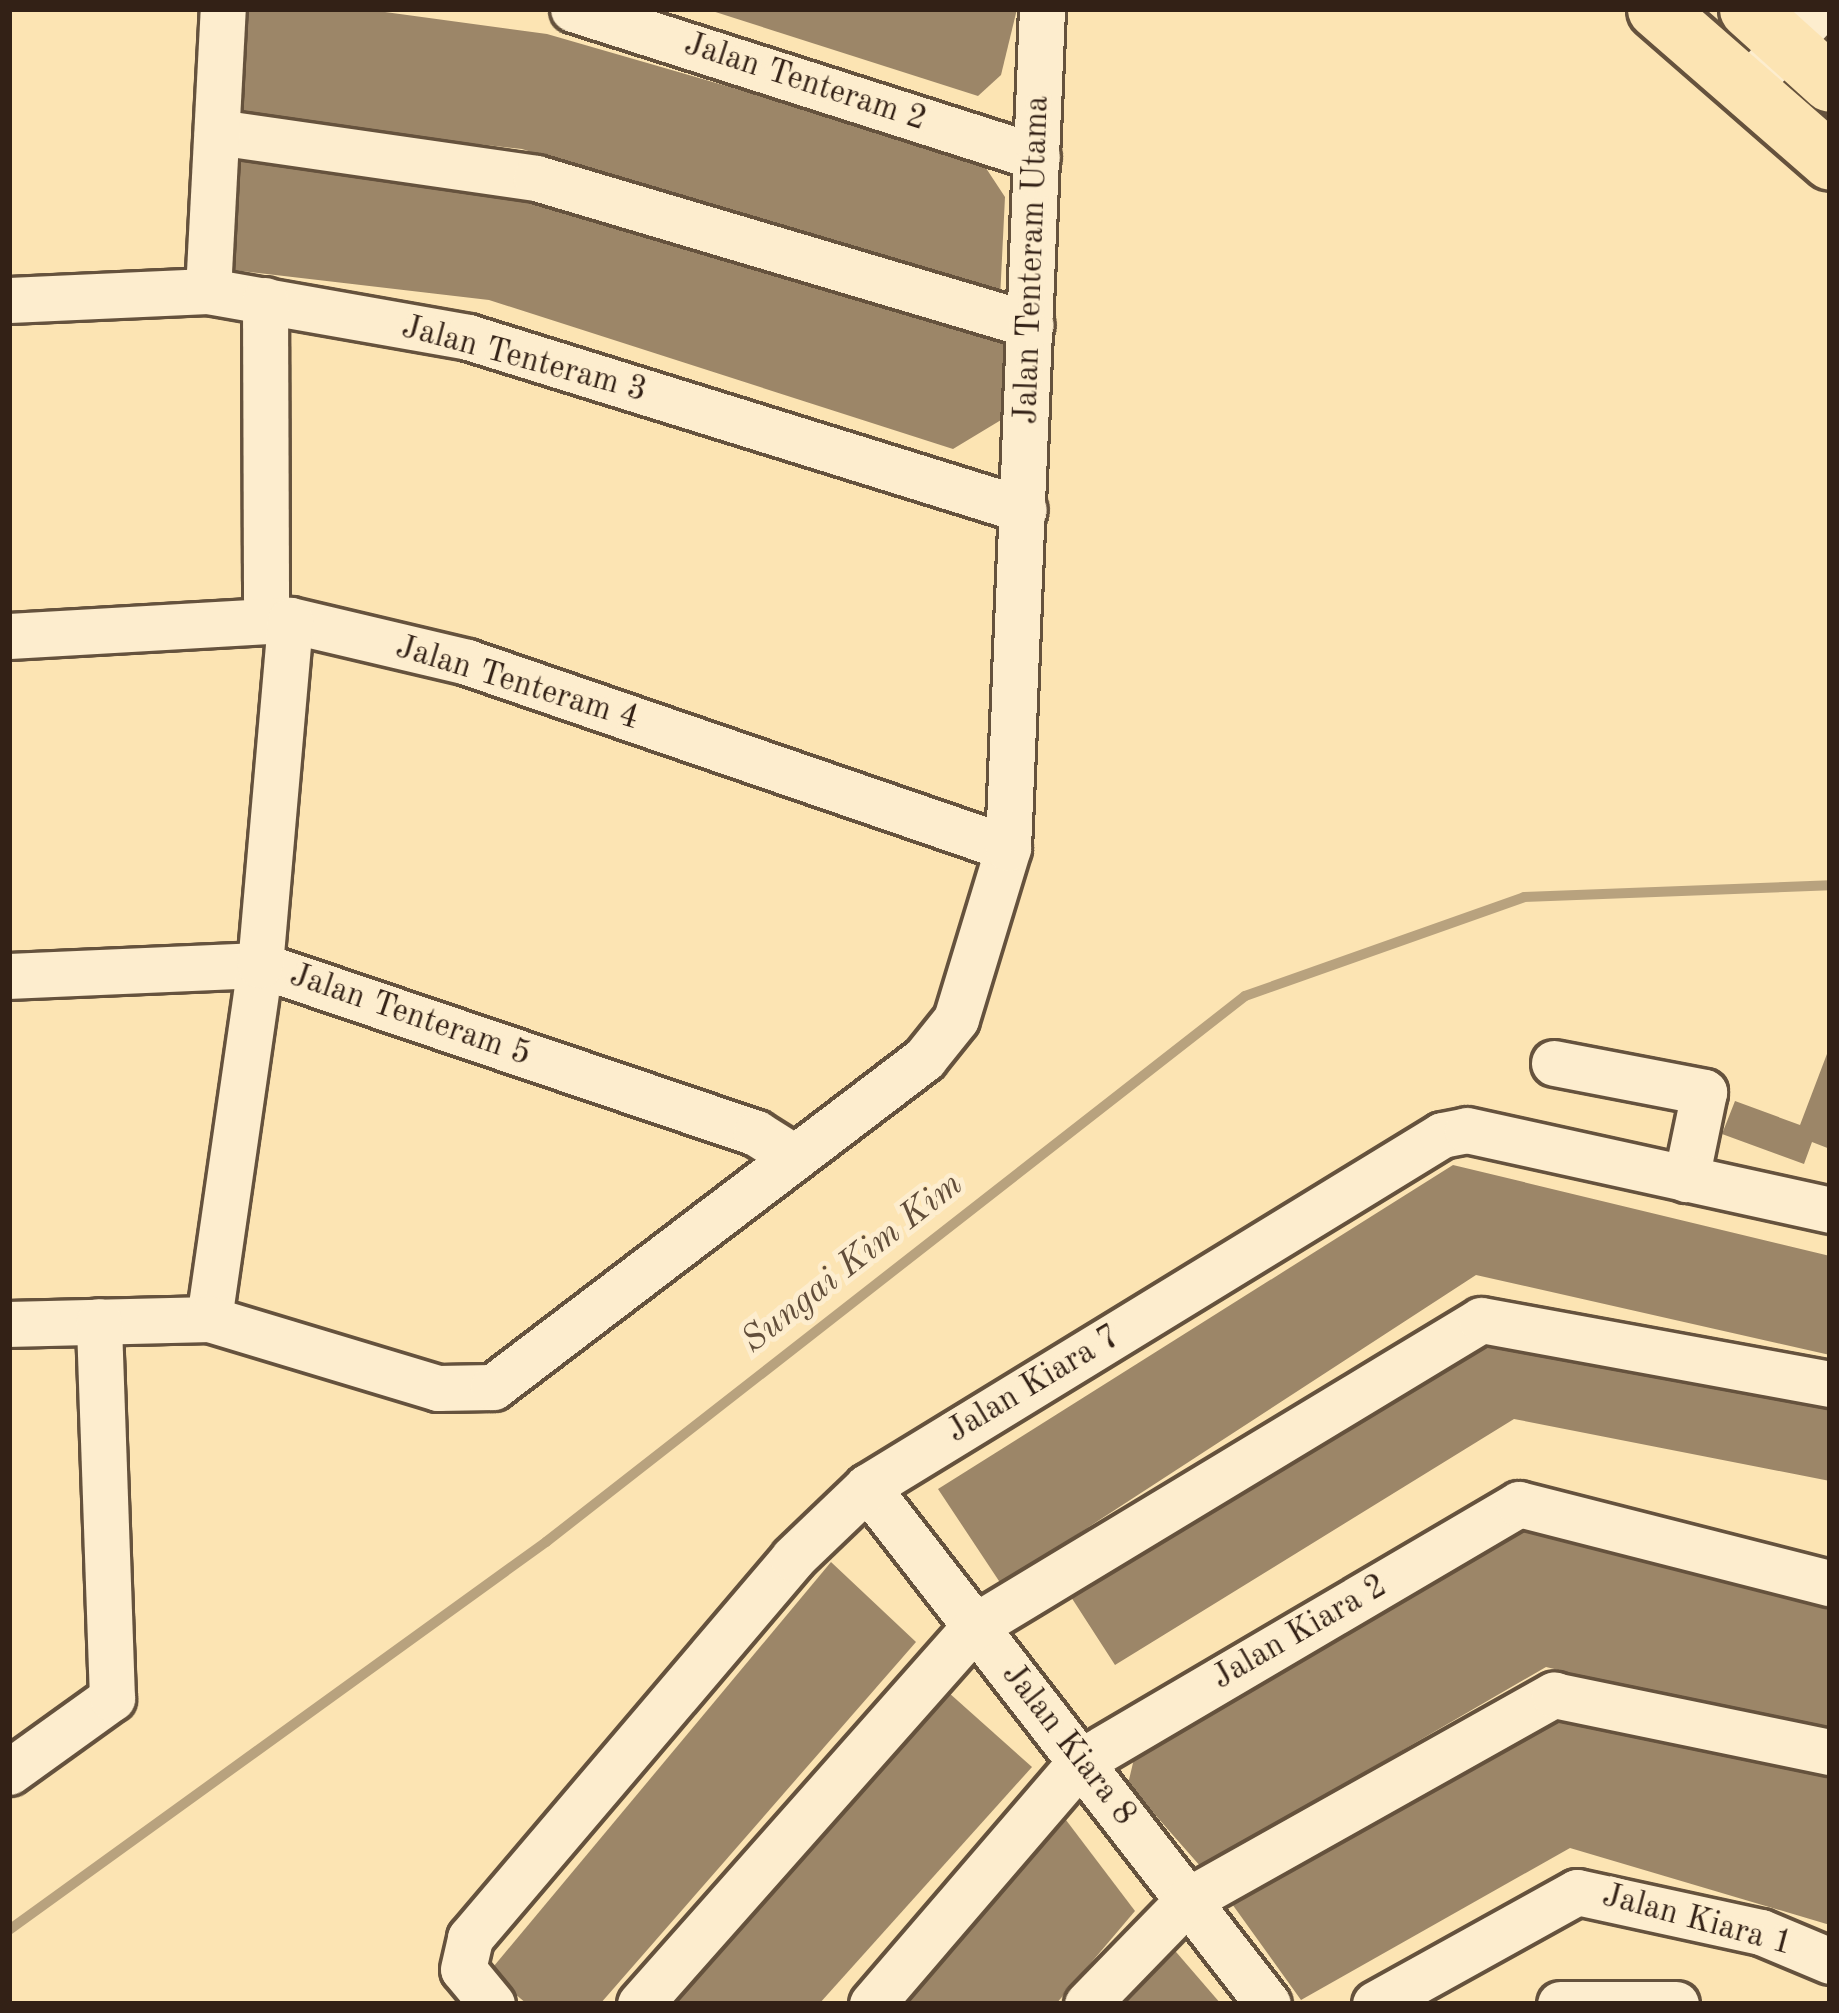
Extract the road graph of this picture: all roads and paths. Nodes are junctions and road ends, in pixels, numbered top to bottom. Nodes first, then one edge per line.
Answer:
1 (224, 9) edge
2 (573, 9) edge
3 (1042, 9) edge
4 (1656, 9) edge
5 (1786, 20) edge
6 (1830, 83) edge
7 (1749, 84) junction
8 (217, 132) junction
9 (1037, 157) junction
10 (1830, 161) edge
11 (208, 291) junction
12 (9, 300) edge
13 (266, 300) junction
14 (1031, 326) junction
15 (1024, 510) junction
16 (278, 620) junction
17 (9, 636) edge
18 (1008, 848) junction
19 (260, 965) junction
20 (9, 976) edge
21 (1554, 1063) dead end
22 (794, 1157) junction
23 (1686, 1179) junction
24 (1830, 1210) edge
25 (209, 1319) junction
26 (99, 1321) junction
27 (9, 1324) edge
28 (1830, 1384) edge
29 (867, 1487) junction
30 (1830, 1583) edge
31 (975, 1626) junction
32 (1830, 1752) edge
33 (1081, 1762) junction
34 (9, 1772) edge
35 (1187, 1900) junction
36 (1830, 1961) edge
37 (492, 2004) edge
38 (640, 2004) edge
39 (872, 2004) edge
40 (1087, 2004) edge
41 (1268, 2004) edge
42 (1375, 2004) edge
43 (1560, 2004) edge
44 (1676, 2004) edge

1 - 8 street
2 - 9 street, Jalan Tenteram 2
3 - 9 street, Jalan Tenteram Utama
4 - 7 main road
5 - 6 main road
5 - 7 street
7 - 10 main road
8 - 11 street
8 - 14 street
9 - 14 street, Jalan Tenteram Utama
11 - 12 street, Jalan Tenteram 3
11 - 13 street, Jalan Tenteram 3
13 - 15 street, Jalan Tenteram 3
13 - 16 street
14 - 15 street, Jalan Tenteram Utama
15 - 18 street, Jalan Tenteram Utama
16 - 17 street, Jalan Tenteram 4
16 - 18 street, Jalan Tenteram 4
16 - 19 street
18 - 22 street, Jalan Tenteram Utama
19 - 20 street, Jalan Tenteram 5
19 - 22 street, Jalan Tenteram 5
19 - 25 street
21 - 23 street
22 - 25 street, Jalan Tenteram Utama
23 - 24 street, Jalan Kiara 7
23 - 29 street, Jalan Kiara 7
25 - 26 street
26 - 27 street
26 - 34 street
28 - 31 street
29 - 31 street, Jalan Kiara 8
29 - 37 street, Jalan Kiara 7
30 - 33 street, Jalan Kiara 2
31 - 33 street, Jalan Kiara 8
31 - 38 street
32 - 35 street
33 - 35 street, Jalan Kiara 8
33 - 39 street, Jalan Kiara 2
35 - 40 street
35 - 41 street, Jalan Kiara 8
36 - 42 street, Jalan Kiara 1
43 - 44 street

